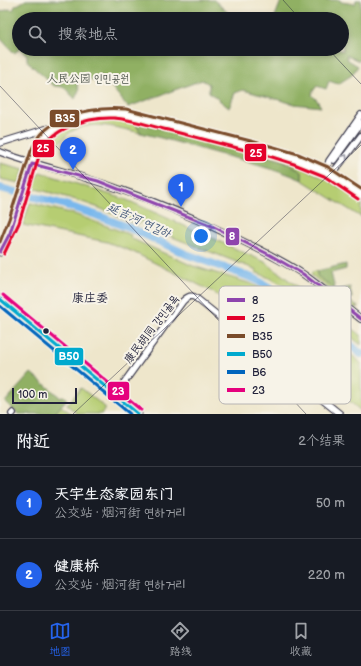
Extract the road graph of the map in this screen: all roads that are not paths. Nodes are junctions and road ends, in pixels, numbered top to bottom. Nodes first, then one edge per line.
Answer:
1 (361, 115) edge
2 (68, 122) junction
3 (361, 123) edge
4 (361, 136) edge
5 (0, 143) edge
6 (0, 152) edge
7 (32, 164) junction
8 (326, 172) junction
9 (361, 195) edge
10 (0, 252) edge
11 (318, 286) edge
12 (0, 299) edge
13 (0, 305) edge
14 (351, 311) edge
15 (219, 317) edge
16 (361, 319) edge
17 (115, 395) junction
18 (328, 404) edge
19 (130, 414) edge
20 (138, 414) edge
21 (340, 414) edge

1 - 8 street
2 - 5 street
2 - 7 main road
2 - 8 main road
3 - 8 street
8 -> 4 street
6 - 7 street
7 - 10 main road
7 - 11 street
8 - 9 main road
12 - 17 main road
13 - 19 main road
14 - 16 street
15 - 17 street, 康民胡同 강민골목
17 - 20 main road
18 - 21 street, 康民胡同 강민골목

